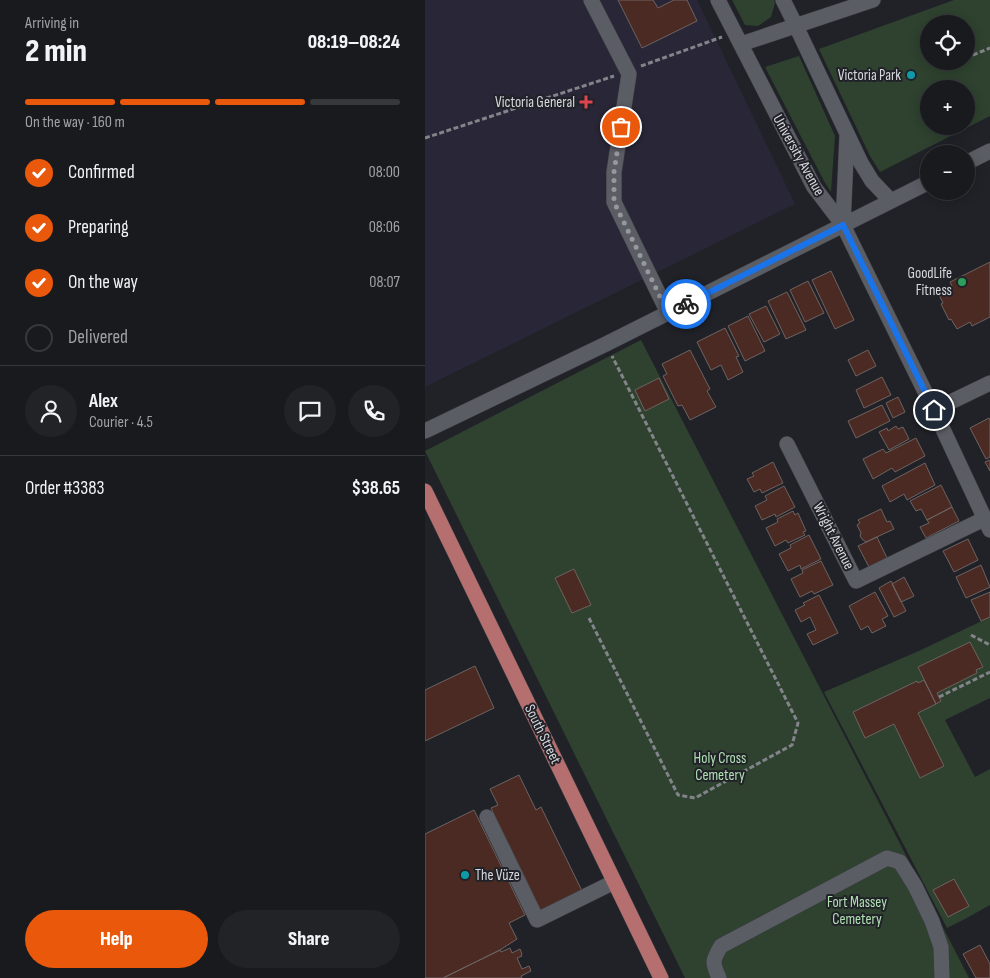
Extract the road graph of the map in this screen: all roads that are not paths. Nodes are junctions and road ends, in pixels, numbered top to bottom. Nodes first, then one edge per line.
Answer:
1 (591, 0) edge
2 (718, 0) edge
3 (783, 0) edge
4 (873, 0) edge
5 (796, 26) junction
6 (738, 38) junction
7 (847, 133) junction
8 (990, 151) edge
9 (975, 158) edge
10 (920, 186) edge
11 (891, 201) junction
12 (843, 225) junction
13 (671, 311) junction
14 (990, 384) edge
15 (934, 410) junction
16 (425, 431) edge
17 (787, 444) dead end
18 (425, 491) edge
19 (987, 525) edge
20 (487, 817) dead end
21 (615, 882) junction
22 (661, 978) edge
23 (719, 978) edge
24 (942, 978) edge

1 - 13 street
2 - 6 street, University Avenue
3 - 5 street, University Avenue
4 - 5 street
5 - 6 street
5 - 7 street, University Avenue
6 - 12 street, University Avenue
7 - 11 street, University Avenue
7 - 12 street, University Avenue
8 - 9 street
10 - 11 street
11 - 12 street
12 - 13 street
12 - 15 street
13 - 16 street
14 - 15 street
15 - 19 street
17 - 19 street, Wright Avenue
18 - 21 main road, South Street
20 - 21 street
21 - 22 main road, South Street
23 - 24 street

